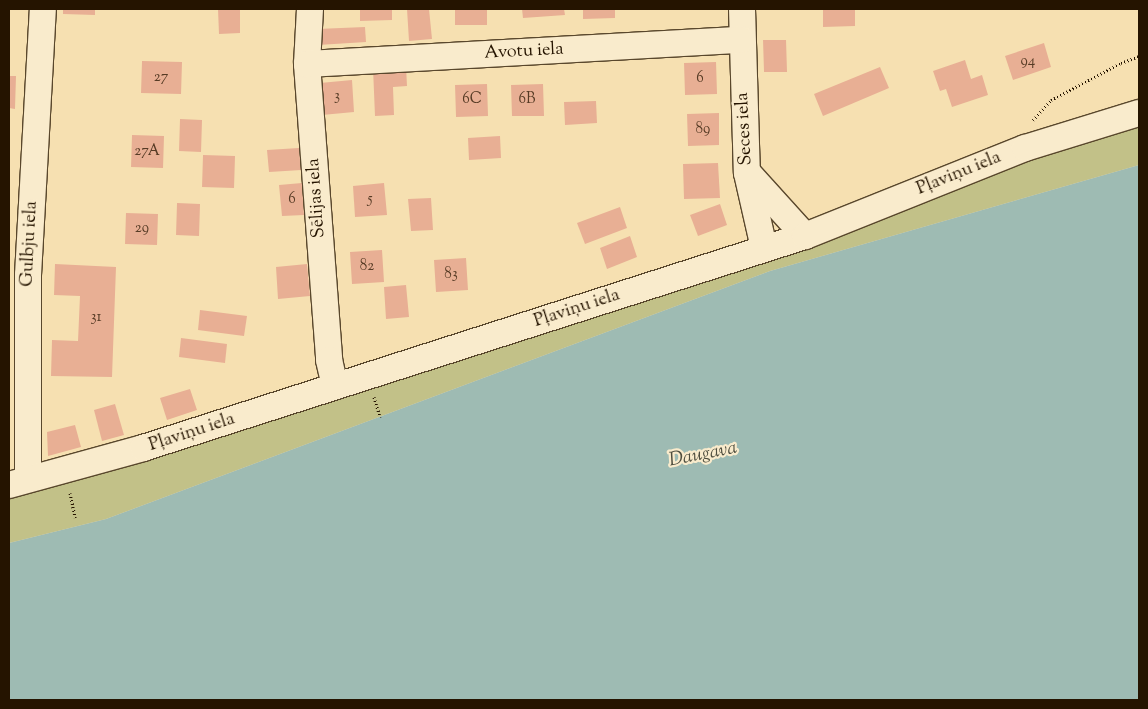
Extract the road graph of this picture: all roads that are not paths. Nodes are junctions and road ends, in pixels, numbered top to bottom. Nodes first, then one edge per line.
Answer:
1 (42, 9) edge
2 (310, 9) edge
3 (742, 9) edge
4 (741, 40) junction
5 (307, 64) junction
6 (1139, 113) edge
7 (747, 172) junction
8 (805, 236) junction
9 (764, 248) junction
10 (18, 276) edge
11 (335, 386) junction
12 (18, 482) edge

1 - 10 street, Gulbju iela
2 - 5 street, Sēlijas iela
3 - 4 street, Seces iela
4 - 5 street, Avotu iela
4 - 7 street, Seces iela
5 - 11 street, Sēlijas iela
6 - 8 street, Pļaviņu iela
7 - 8 street
7 - 9 street, Seces iela
8 - 9 street, Pļaviņu iela
9 - 11 street, Pļaviņu iela
10 - 12 street, Gulbju iela
11 - 12 street, Pļaviņu iela

